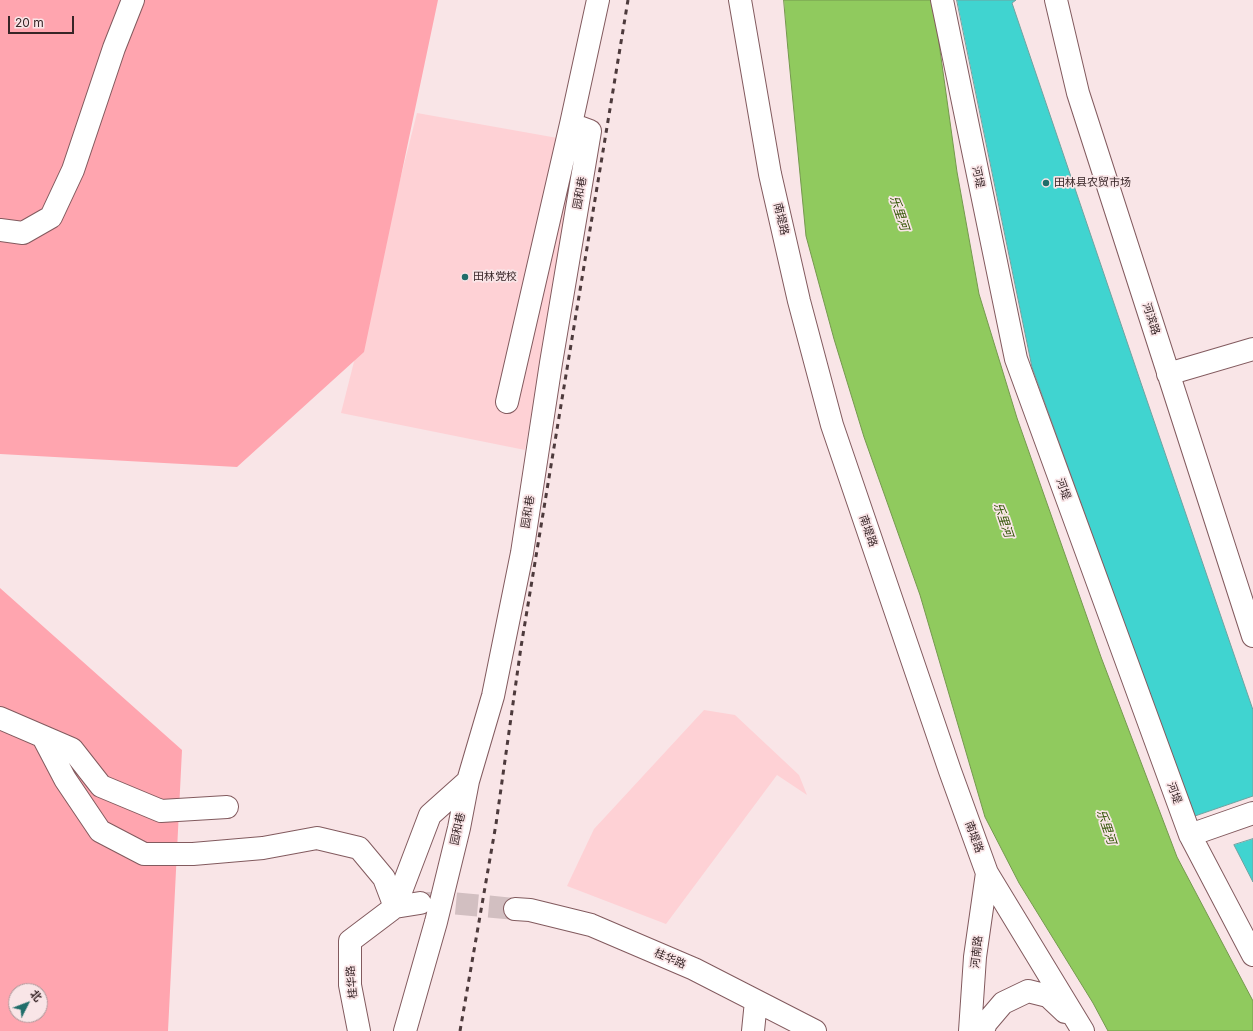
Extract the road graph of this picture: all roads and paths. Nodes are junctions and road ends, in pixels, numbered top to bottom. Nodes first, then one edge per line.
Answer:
1 (133, 0) edge
2 (598, 0) edge
3 (740, 0) edge
4 (942, 0) edge
5 (1056, 0) edge
6 (572, 124) junction
7 (0, 230) edge
8 (1253, 349) edge
9 (1168, 374) junction
10 (507, 402) dead end
11 (1253, 636) edge
12 (0, 718) edge
13 (43, 737) junction
14 (468, 781) junction
15 (227, 807) dead end
16 (1253, 813) edge
17 (1190, 835) junction
18 (987, 873) junction
19 (420, 902) tunnel mouth
20 (395, 908) junction
21 (516, 909) tunnel mouth
22 (1253, 955) edge
23 (756, 1001) junction
24 (1081, 1028) edge
25 (359, 1031) edge
26 (404, 1031) edge
27 (753, 1031) edge
28 (815, 1031) edge
29 (970, 1031) edge
30 (983, 1031) edge

1 - 7 street
2 - 6 street
3 - 18 street, 南堤路
4 - 17 street, 河堤
5 - 9 street, 河滨路
6 - 10 street
6 - 14 street, 园和巷
8 - 9 street
9 - 11 street, 河滨路
12 - 13 street
13 - 15 street
13 - 20 street
14 - 20 street
14 - 26 street, 园和巷
16 - 17 street
17 - 22 street, 河堤
18 - 24 street, 南堤路
18 - 29 street, 河南路
19 - 20 street, 桂华路
20 - 25 street, 桂华路
21 - 23 street, 桂华路
23 - 27 street
23 - 28 street, 桂华路
24 - 30 street

